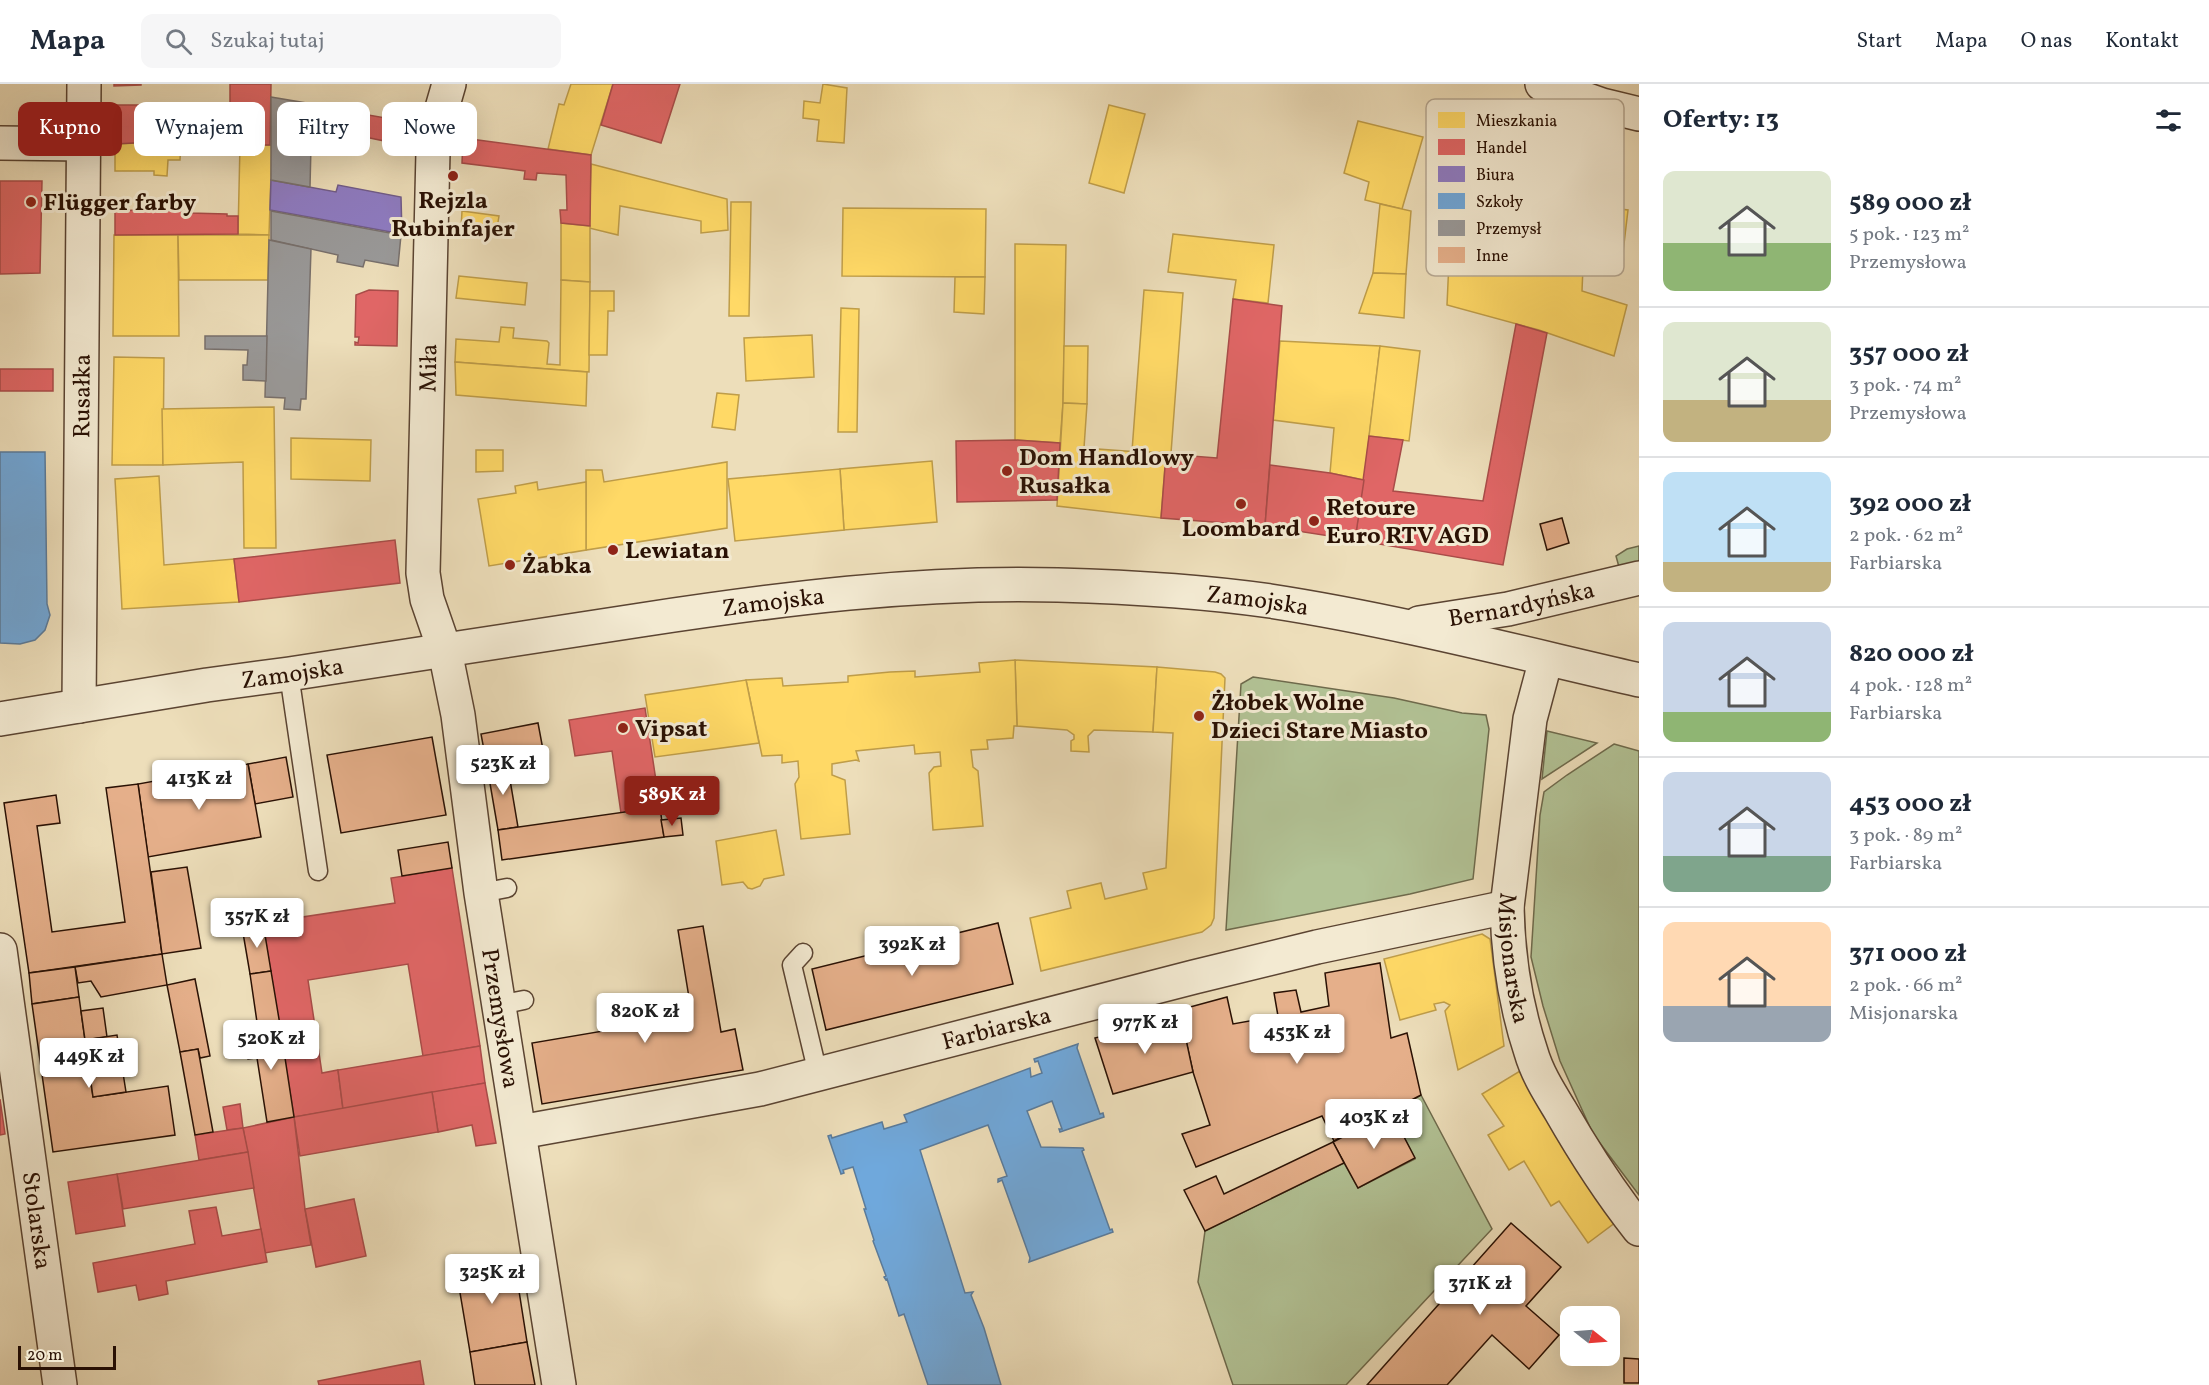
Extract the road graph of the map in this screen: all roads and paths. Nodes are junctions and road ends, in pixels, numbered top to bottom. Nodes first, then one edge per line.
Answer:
1 (84, 84) edge
2 (449, 84) edge
3 (1542, 84) edge
4 (1585, 99) edge
5 (84, 102) edge
6 (1624, 110) edge
7 (1639, 114) edge
8 (0, 143) edge
9 (18, 143) edge
10 (84, 156) edge
11 (1639, 578) edge
12 (1402, 625) junction
13 (445, 651) junction
14 (1546, 659) junction
15 (289, 674) junction
16 (1639, 680) edge
17 (79, 706) junction
18 (0, 719) edge
19 (318, 871) dead end
20 (1507, 907) junction
21 (0, 950) edge
22 (803, 953) dead end
23 (818, 1074) junction
24 (520, 1132) junction
25 (1639, 1229) edge
26 (60, 1385) edge
27 (559, 1385) edge

1 - 5 street, Rusałka
2 - 13 street, Miła
3 - 4 street
6 - 7 street
8 - 9 street
10 - 17 street, Rusałka
11 - 12 street, Bernardyńska
12 - 13 street, Zamojska
12 - 14 street, Zamojska
13 - 15 street, Zamojska
13 - 24 street, Przemysłowa
14 - 16 street, Zamojska
14 - 20 street, Misjonarska
15 - 17 street, Zamojska
15 - 19 lane
17 - 18 street, Zamojska
20 - 23 street, Farbiarska
20 - 25 street, Misjonarska
21 - 26 street, Stolarska
22 - 23 lane
23 - 24 street, Farbiarska
24 - 27 street, Przemysłowa

